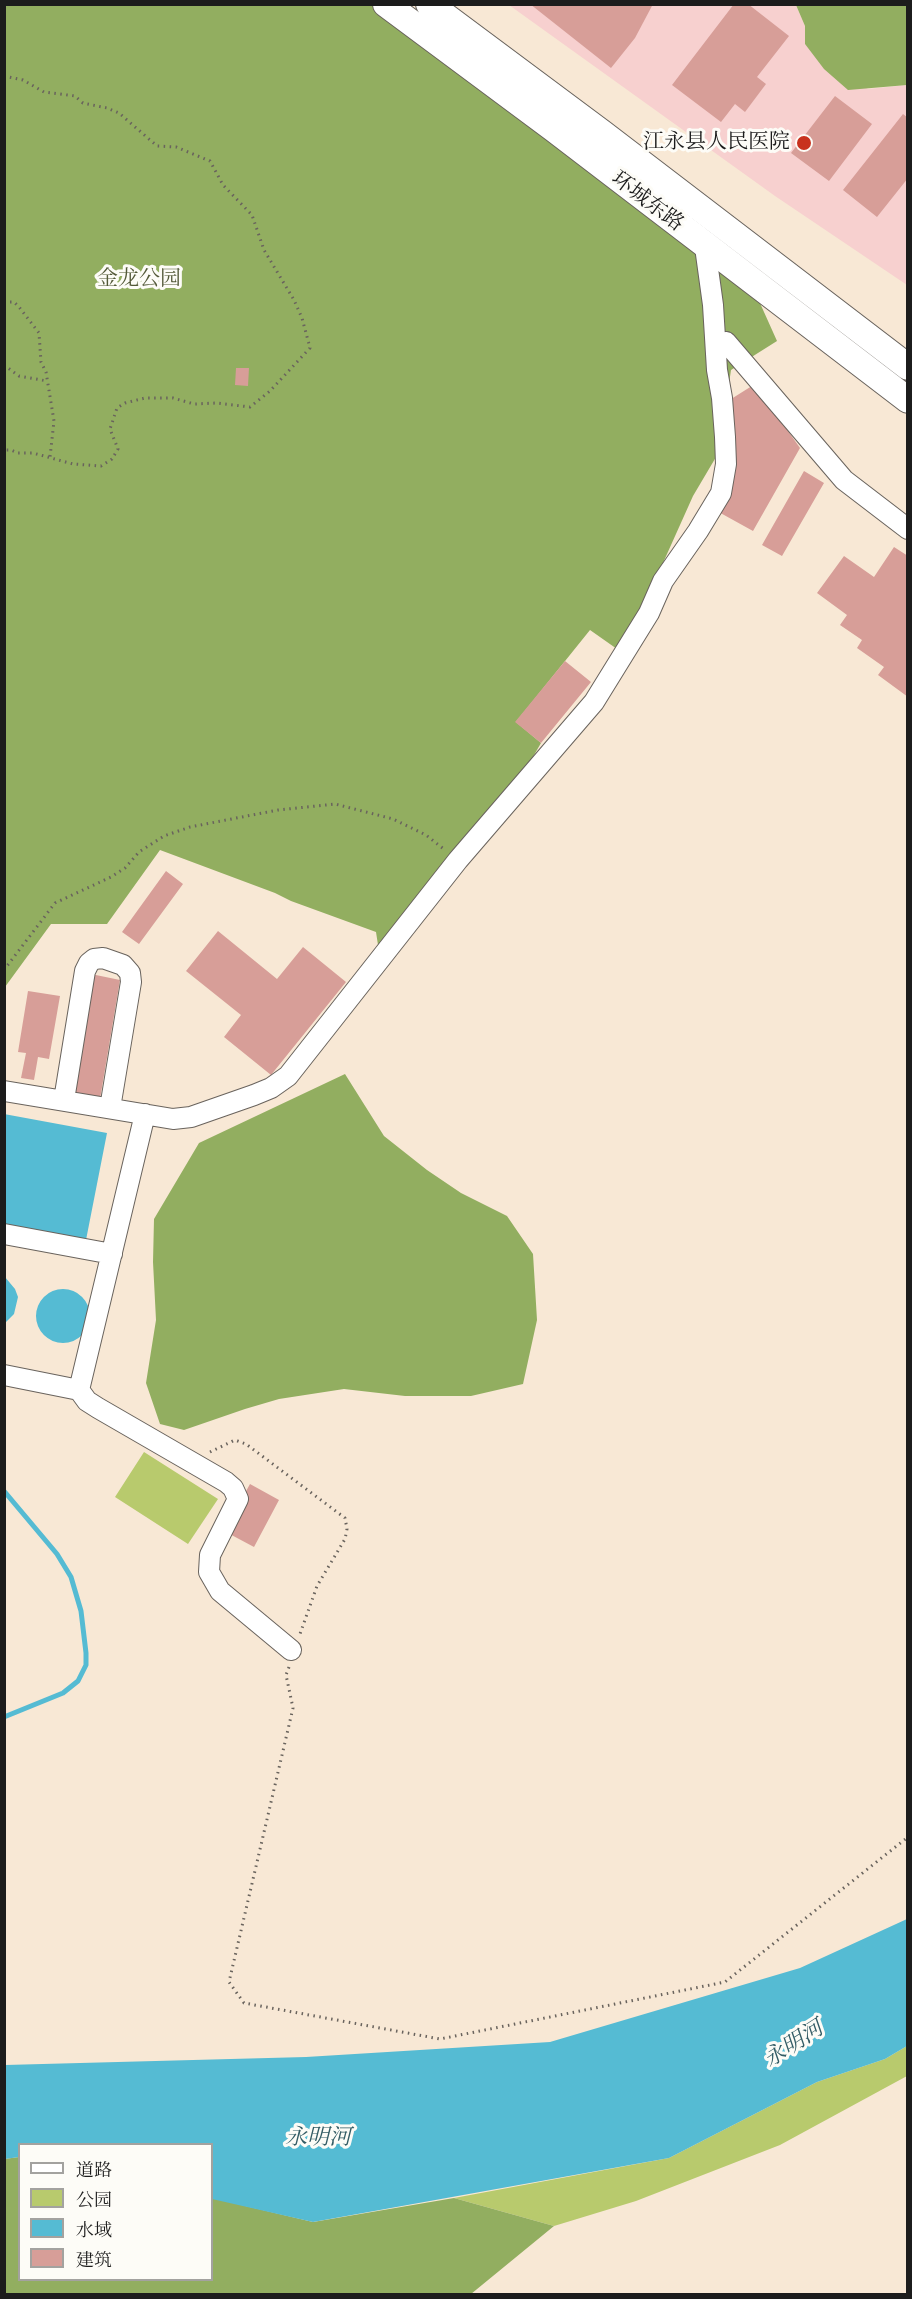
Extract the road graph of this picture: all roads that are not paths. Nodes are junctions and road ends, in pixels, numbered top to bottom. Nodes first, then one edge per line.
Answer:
1 (386, 4) edge
2 (429, 4) edge
3 (705, 247) junction
4 (726, 342) dead end
5 (908, 367) edge
6 (908, 400) edge
7 (908, 529) edge
8 (4, 1090) edge
9 (64, 1100) junction
10 (110, 1108) junction
11 (145, 1114) junction
12 (4, 1234) edge
13 (112, 1254) junction
14 (4, 1375) edge
15 (79, 1390) junction
16 (292, 1651) road end

1 - 3 main road, 环城东路
2 - 5 main road, 环城东路
3 - 6 main road, 环城东路
3 - 11 lane
4 - 7 lane
8 - 9 lane
9 - 10 lane
9 - 10 lane
10 - 11 lane
11 - 13 lane
12 - 13 lane
13 - 15 lane
14 - 15 lane
15 - 16 lane

